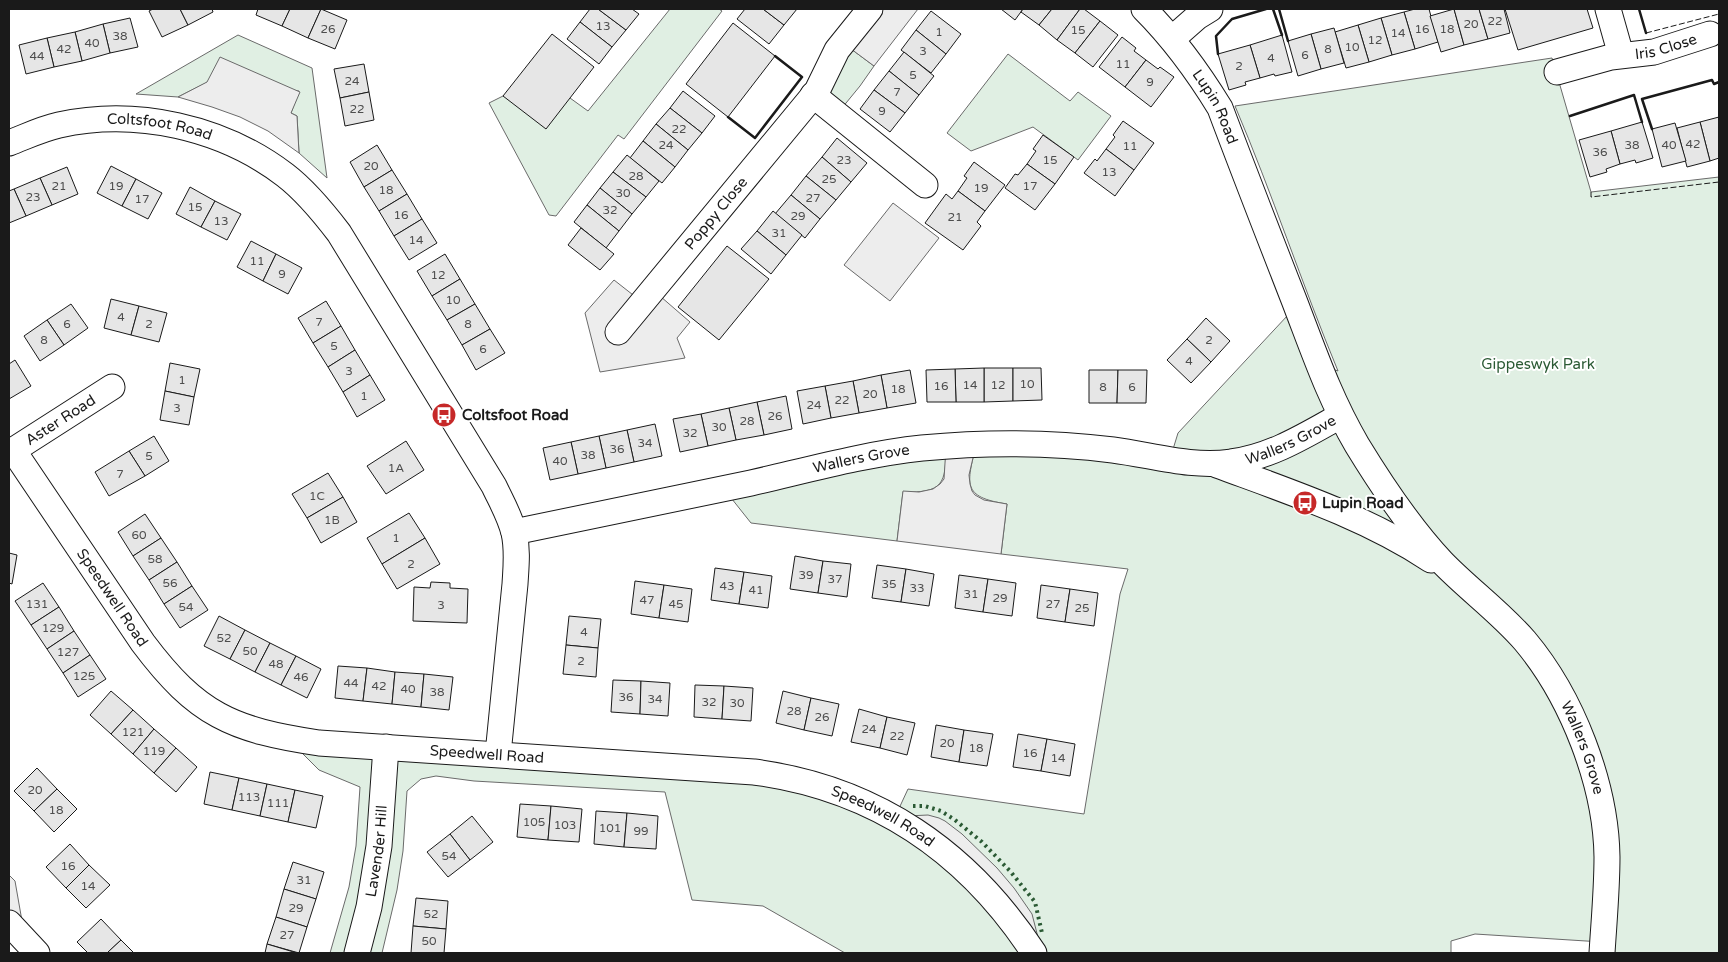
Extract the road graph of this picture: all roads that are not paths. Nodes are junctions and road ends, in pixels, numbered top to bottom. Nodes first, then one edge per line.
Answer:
1 (870, 9) edge
2 (1144, 9) edge
3 (1210, 9) edge
4 (1608, 9) edge
5 (1710, 34) dead end
6 (1172, 38) junction
7 (1621, 55) junction
8 (1557, 72) dead end
9 (813, 95) junction
10 (9, 143) edge
11 (925, 185) dead end
12 (618, 332) dead end
13 (112, 387) dead end
14 (1340, 416) junction
15 (11, 451) edge
16 (1215, 464) junction
17 (514, 532) junction
18 (1461, 581) junction
19 (386, 747) junction
20 (498, 754) junction
21 (9, 924) edge
22 (37, 953) edge
23 (357, 953) edge
24 (1034, 953) edge
25 (1602, 953) edge

1 - 9 street, Poppy Close
2 - 6 street, Lupin Road
3 - 6 street
4 - 7 street, Iris Close
5 - 7 street, Iris Close
6 - 14 street, Lupin Road
7 - 8 street, Iris Close
9 - 11 street
9 - 12 street, Poppy Close
10 - 17 street, Coltsfoot Road
13 - 15 street, Aster Road
14 - 16 street, Wallers Grove
14 - 18 street, Wallers Grove
15 - 19 street, Speedwell Road
16 - 17 street, Wallers Grove
16 - 18 street, Wallers Grove
17 - 20 street, Coltsfoot Road
18 - 25 street, Wallers Grove
19 - 20 street, Speedwell Road
19 - 23 street, Lavender Hill
20 - 24 street, Speedwell Road
21 - 22 street

